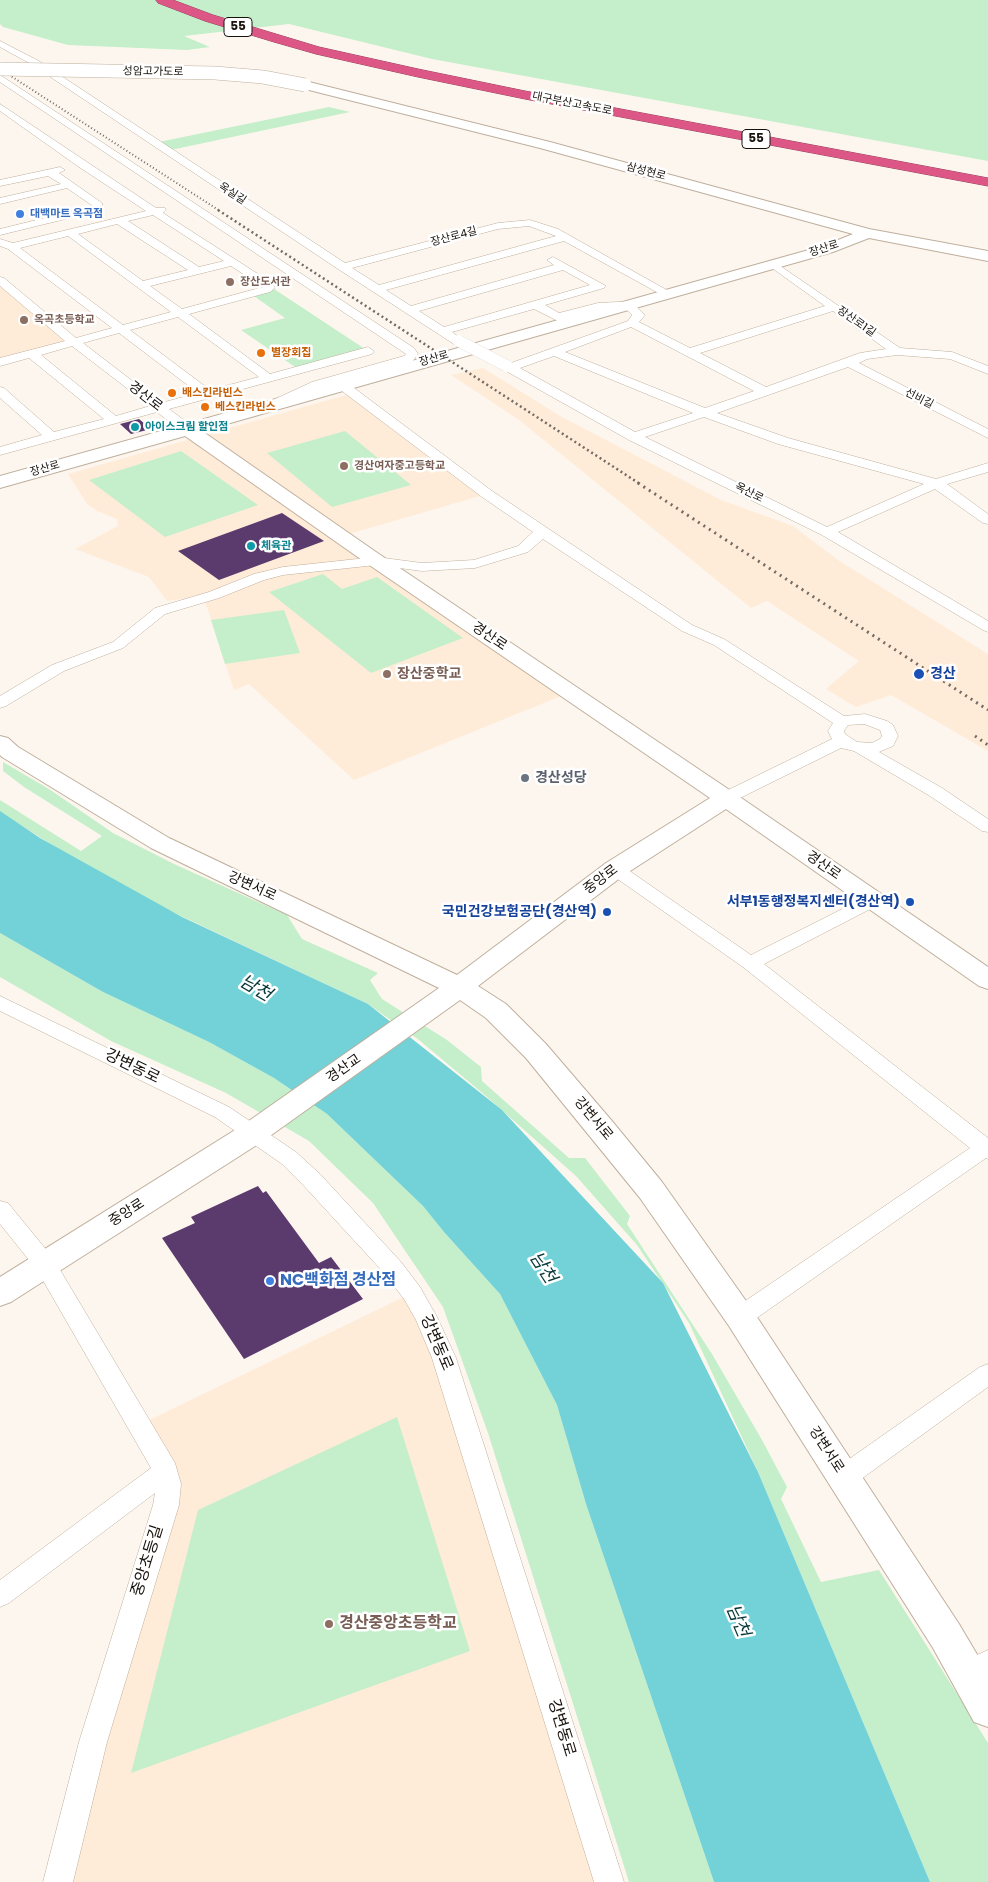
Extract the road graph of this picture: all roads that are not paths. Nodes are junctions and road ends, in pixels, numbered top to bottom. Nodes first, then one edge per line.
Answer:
1 (162, 0) edge
2 (178, 0) edge
3 (0, 44) edge
4 (320, 49) junction
5 (0, 69) edge
6 (0, 78) edge
7 (305, 86) joint
8 (528, 94) junction
9 (0, 107) edge
10 (83, 165) junction
11 (50, 172) junction
12 (988, 176) edge
13 (988, 182) edge
14 (0, 183) edge
15 (69, 185) junction
16 (0, 201) edge
17 (189, 204) junction
18 (155, 212) junction
19 (120, 221) junction
20 (0, 232) edge
21 (70, 233) junction
22 (868, 233) junction
23 (565, 238) junction
24 (0, 242) edge
25 (12, 247) junction
26 (529, 247) junction
27 (988, 256) edge
28 (233, 262) junction
29 (773, 264) junction
30 (342, 266) junction
31 (564, 266) junction
32 (197, 271) junction
33 (0, 280) edge
34 (142, 285) junction
35 (600, 286) joint
36 (377, 289) junction
37 (666, 293) junction
38 (536, 304) junction
39 (630, 304) junction
40 (834, 307) junction
41 (410, 310) junction
42 (181, 313) junction
43 (632, 323) junction
44 (121, 329) junction
45 (443, 331) junction
46 (74, 342) junction
47 (368, 350) dead end
48 (554, 352) junction
49 (691, 352) junction
50 (897, 352) junction
51 (31, 353) junction
52 (0, 362) edge
53 (849, 363) junction
54 (508, 367) junction
55 (988, 370) edge
56 (268, 378) junction
57 (342, 385) junction
58 (0, 391) edge
59 (765, 392) junction
60 (207, 394) junction
61 (271, 405) junction
62 (159, 408) junction
63 (704, 413) junction
64 (113, 420) junction
65 (187, 430) junction
66 (988, 434) edge
67 (52, 437) junction
68 (634, 437) junction
69 (0, 451) edge
70 (988, 467) edge
71 (0, 482) edge
72 (936, 483) junction
73 (988, 520) edge
74 (542, 532) junction
75 (827, 532) junction
76 (376, 561) junction
77 (988, 627) edge
78 (0, 703) edge
79 (842, 722) junction
80 (842, 741) junction
81 (0, 743) edge
82 (884, 744) junction
83 (860, 748) junction
84 (936, 792) junction
85 (726, 798) junction
86 (986, 825) edge
87 (615, 869) junction
88 (872, 900) junction
89 (750, 963) junction
90 (988, 980) edge
91 (460, 987) junction
92 (0, 1003) edge
93 (434, 1006) joint
94 (254, 1133) junction
95 (987, 1148) edge
96 (0, 1209) edge
97 (45, 1264) junction
98 (0, 1293) edge
99 (740, 1317) junction
100 (988, 1374) edge
101 (166, 1471) junction
102 (844, 1477) junction
103 (0, 1595) edge
104 (978, 1668) edge
105 (988, 1709) edge
106 (58, 1882) edge
107 (609, 1882) edge

1 - 4 highway, 대구부산고속도로 / 55
2 - 4 highway, 대구부산고속도로 / 55
3 - 30 street, 옥실길
4 - 8 highway, 대구부산고속도로 / 55
5 - 7 street, 성암고가도로, bridge
6 - 17 street
7 - 22 street, 삼성현로
8 - 12 highway, 대구부산고속도로 / 55
8 - 13 highway, 대구부산고속도로 / 55
9 - 10 street
10 - 11 street
10 - 18 street
11 - 14 street
11 - 15 street
15 - 16 street
15 - 20 street
17 - 18 street
17 - 61 street
18 - 19 street
18 - 28 street
19 - 21 street
19 - 32 street
21 - 25 street
21 - 34 street
22 - 27 street, 삼성현로
22 - 29 street, 장산로
23 - 26 street
23 - 30 street, 장산로4길
23 - 37 street, 장산로4길
24 - 25 street
25 - 44 street
26 - 31 street
26 - 36 street
28 - 32 street
28 - 42 street
29 - 37 street, 장산로
29 - 40 street, 장산로1길
30 - 36 street, 옥실길
31 - 35 street
31 - 41 street
32 - 34 street
33 - 46 street, 경산로
34 - 42 street
35 - 38 street
36 - 41 street, 옥실길
37 - 39 street, 장산로
38 - 39 street
38 - 45 street
39 - 43 street
39 - 57 street, 장산로
40 - 49 street
40 - 50 street, 장산로1길
41 - 45 street, 옥실길
42 - 44 street
42 - 56 street
43 - 48 street
43 - 49 street
44 - 46 street
44 - 60 street
45 - 54 street, 옥실길, bridge
46 - 51 street
46 - 62 street, 경산로
47 - 56 street
48 - 54 street
48 - 63 street
49 - 59 street
50 - 53 street, 장산로1길
50 - 55 street
51 - 52 street
51 - 64 street
53 - 59 street
53 - 66 street, 선비길
54 - 68 street, 옥산로
56 - 60 street
57 - 61 street, 장산로
57 - 74 street
58 - 67 street
59 - 63 street
60 - 62 street
61 - 65 street, 장산로
62 - 64 street
62 - 65 street, 경산로
63 - 68 street
63 - 72 street
64 - 67 street
65 - 71 street, 장산로
65 - 76 street, 경산로
67 - 69 street
68 - 75 street, 옥산로
70 - 72 street
72 - 73 street
72 - 75 street
74 - 76 street
74 - 79 street
75 - 77 street, 옥산로
76 - 78 street
76 - 85 street, 경산로
79 - 80 street
79 - 82 street
80 - 83 street
80 - 85 street
81 - 91 street, 강변서로
82 - 83 street
82 - 84 street
83 - 84 street
84 - 86 street
85 - 87 street, 중앙로
85 - 88 street, 경산로
87 - 89 street
87 - 91 street, 중앙로
88 - 89 street
88 - 90 street, 경산로
89 - 95 street
91 - 93 street, 중앙로
91 - 99 street, 강변서로
92 - 94 street, 강변동로
93 - 94 street, 경산교
94 - 97 street, 중앙로
94 - 107 street, 강변동로
95 - 99 street
96 - 97 street, 중앙초등길
97 - 98 street, 중앙로
97 - 101 street, 중앙초등길
99 - 102 street, 강변서로
100 - 102 street
101 - 103 street
101 - 106 street, 중앙초등길
102 - 104 street, 강변서로
104 - 105 street, 강변서로

